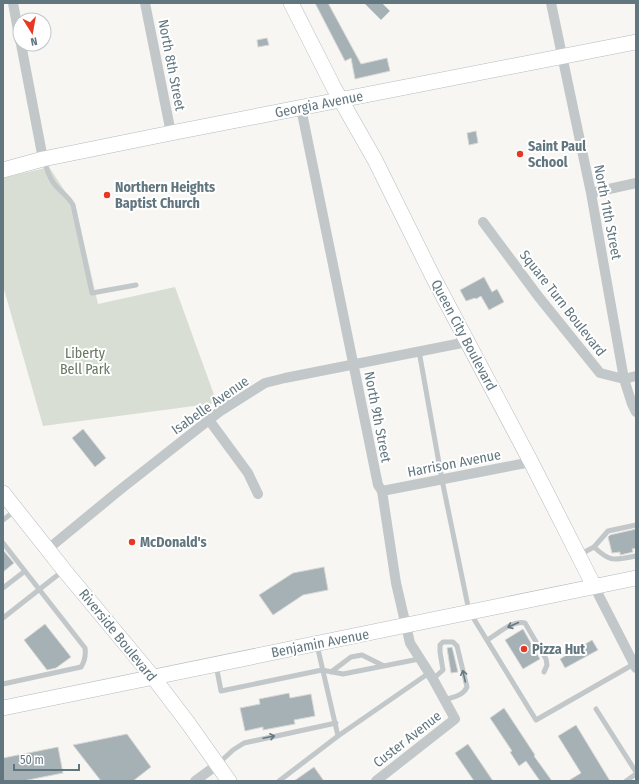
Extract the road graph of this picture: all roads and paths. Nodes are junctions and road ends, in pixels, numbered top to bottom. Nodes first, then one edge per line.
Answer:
1 (145, 3) edge
2 (291, 3) edge
3 (551, 3) edge
4 (636, 42) edge
5 (23, 52) edge
6 (562, 58) junction
7 (341, 100) junction
8 (301, 108) junction
9 (171, 133) junction
10 (43, 159) junction
11 (3, 170) edge
12 (636, 183) edge
13 (591, 193) junction
14 (483, 222) dead end
15 (136, 285) dead end
16 (467, 342) junction
17 (419, 351) junction
18 (353, 364) junction
19 (636, 376) edge
20 (624, 379) junction
21 (636, 412) edge
22 (209, 420) junction
23 (531, 462) junction
24 (442, 480) junction
25 (3, 492) edge
26 (382, 492) junction
27 (258, 494) dead end
28 (17, 510) junction
29 (3, 520) edge
30 (636, 525) edge
31 (3, 543) edge
32 (594, 547) junction
33 (48, 549) junction
34 (579, 555) junction
35 (636, 556) edge
36 (64, 570) junction
37 (25, 571) junction
38 (636, 578) edge
39 (594, 586) junction
40 (3, 588) edge
41 (39, 590) junction
42 (469, 611) junction
43 (3, 618) edge
44 (406, 626) junction
45 (488, 640) junction
46 (317, 644) junction
47 (419, 659) junction
48 (216, 664) junction
49 (384, 666) junction
50 (635, 666) edge
51 (322, 670) junction
52 (331, 672) junction
53 (544, 672) dead end
54 (431, 676) junction
55 (153, 677) junction
56 (3, 684) edge
57 (444, 700) junction
58 (3, 708) edge
59 (596, 709) dead end
60 (455, 720) joint
61 (336, 723) junction
62 (338, 736) junction
63 (216, 765) junction
64 (636, 773) edge
65 (195, 781) edge
66 (229, 781) edge
67 (279, 781) edge
68 (376, 781) edge
69 (626, 781) edge

1 - 9 street, North 8th Street
2 - 7 street, Queen City Boulevard
3 - 6 street, North 11th Street
4 - 6 street, Georgia Avenue
5 - 10 street
6 - 7 street, Georgia Avenue
6 - 13 street, North 11th Street
7 - 8 street, Georgia Avenue
7 - 16 street, Queen City Boulevard
8 - 9 street, Georgia Avenue
8 - 18 street, North 9th Street
9 - 10 street, Georgia Avenue
10 - 11 street, Georgia Avenue
10 - 15 lane
12 - 13 street
13 - 20 street, North 11th Street
14 - 20 street, Square Turn Boulevard
16 - 17 street, Isabelle Avenue
16 - 23 street, Queen City Boulevard
17 - 18 street, Isabelle Avenue
17 - 24 lane
18 - 22 street, Isabelle Avenue
18 - 26 street, North 9th Street
19 - 20 street
20 - 21 street
22 - 27 street
22 - 33 street, Isabelle Avenue
23 - 24 street, Harrison Avenue
23 - 34 street, Queen City Boulevard
24 - 26 street, Harrison Avenue
24 - 42 lane
25 - 28 street, Riverside Boulevard
26 - 44 street, North 9th Street
28 - 29 lane
28 - 33 street, Riverside Boulevard
30 - 32 lane
31 - 37 lane
32 - 34 lane
32 - 35 lane
33 - 36 street, Riverside Boulevard
34 - 39 street, Queen City Boulevard
36 - 41 lane
36 - 55 street, Riverside Boulevard
37 - 40 lane
37 - 41 lane
38 - 39 street, Benjamin Avenue
39 - 42 street, Benjamin Avenue
39 - 50 street, Queen City Boulevard
41 - 43 lane
41 - 56 lane
42 - 44 street, Benjamin Avenue
42 - 45 lane
44 - 46 street, Benjamin Avenue
44 - 47 street, North 9th Street
45 - 50 lane
53 -> 45 lane
46 - 48 street, Benjamin Avenue
46 - 51 lane
47 - 49 lane
47 - 54 street, North 9th Street
48 - 51 lane
48 - 55 street, Benjamin Avenue
49 - 52 lane
49 - 52 lane
51 - 52 lane
51 - 61 lane
54 - 57 street, North 9th Street
57 -> 54 lane
54 - 62 lane
55 - 58 street, Benjamin Avenue
55 - 63 street, Riverside Boulevard
57 - 60 street, North 9th Street
59 - 64 lane
60 - 68 street, Custer Avenue
61 - 62 lane
63 -> 61 lane
62 - 67 lane
63 - 65 street
63 - 66 street, Riverside Boulevard
64 - 69 lane

